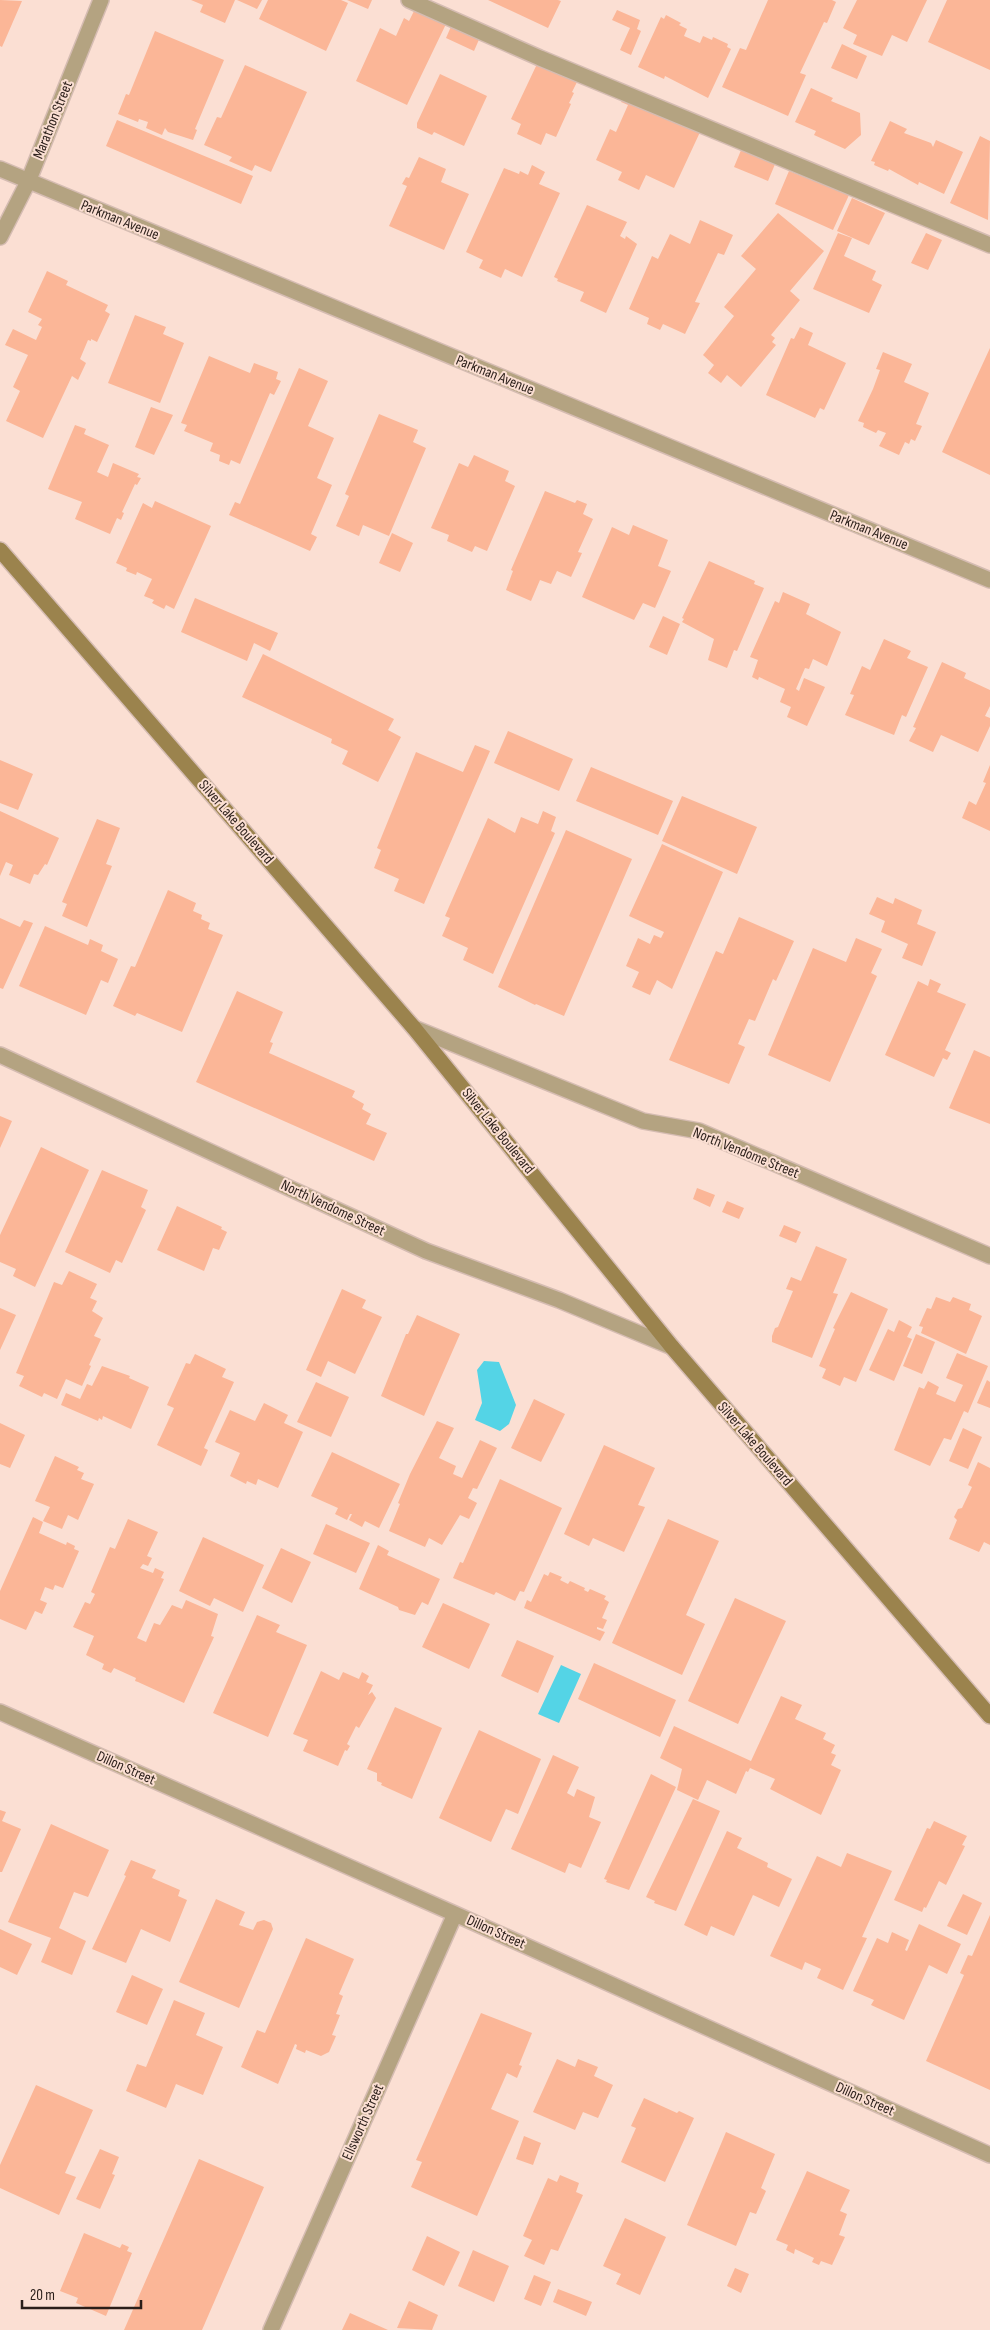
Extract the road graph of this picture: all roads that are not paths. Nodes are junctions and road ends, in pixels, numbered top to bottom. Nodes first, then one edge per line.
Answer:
1 (101, 0) edge
2 (409, 0) edge
3 (0, 169) edge
4 (28, 182) junction
5 (0, 237) edge
6 (990, 245) edge
7 (0, 550) edge
8 (990, 580) edge
9 (414, 1028) junction
10 (0, 1054) edge
11 (990, 1256) edge
12 (672, 1347) junction
13 (0, 1712) edge
14 (990, 1716) edge
15 (455, 1914) junction
16 (990, 2155) edge
17 (271, 2330) edge

1 - 4 street, Marathon Street
2 - 6 street
3 - 4 street, Parkman Avenue
4 - 5 street, Marathon Street
4 - 8 street, Parkman Avenue
7 - 9 main road, Silver Lake Boulevard
9 - 11 street, North Vendome Street
9 - 12 main road, Silver Lake Boulevard
10 - 12 street, North Vendome Street
12 - 14 main road, Silver Lake Boulevard
13 - 15 street, Dillon Street
15 - 16 street, Dillon Street
15 - 17 street, Ellsworth Street

